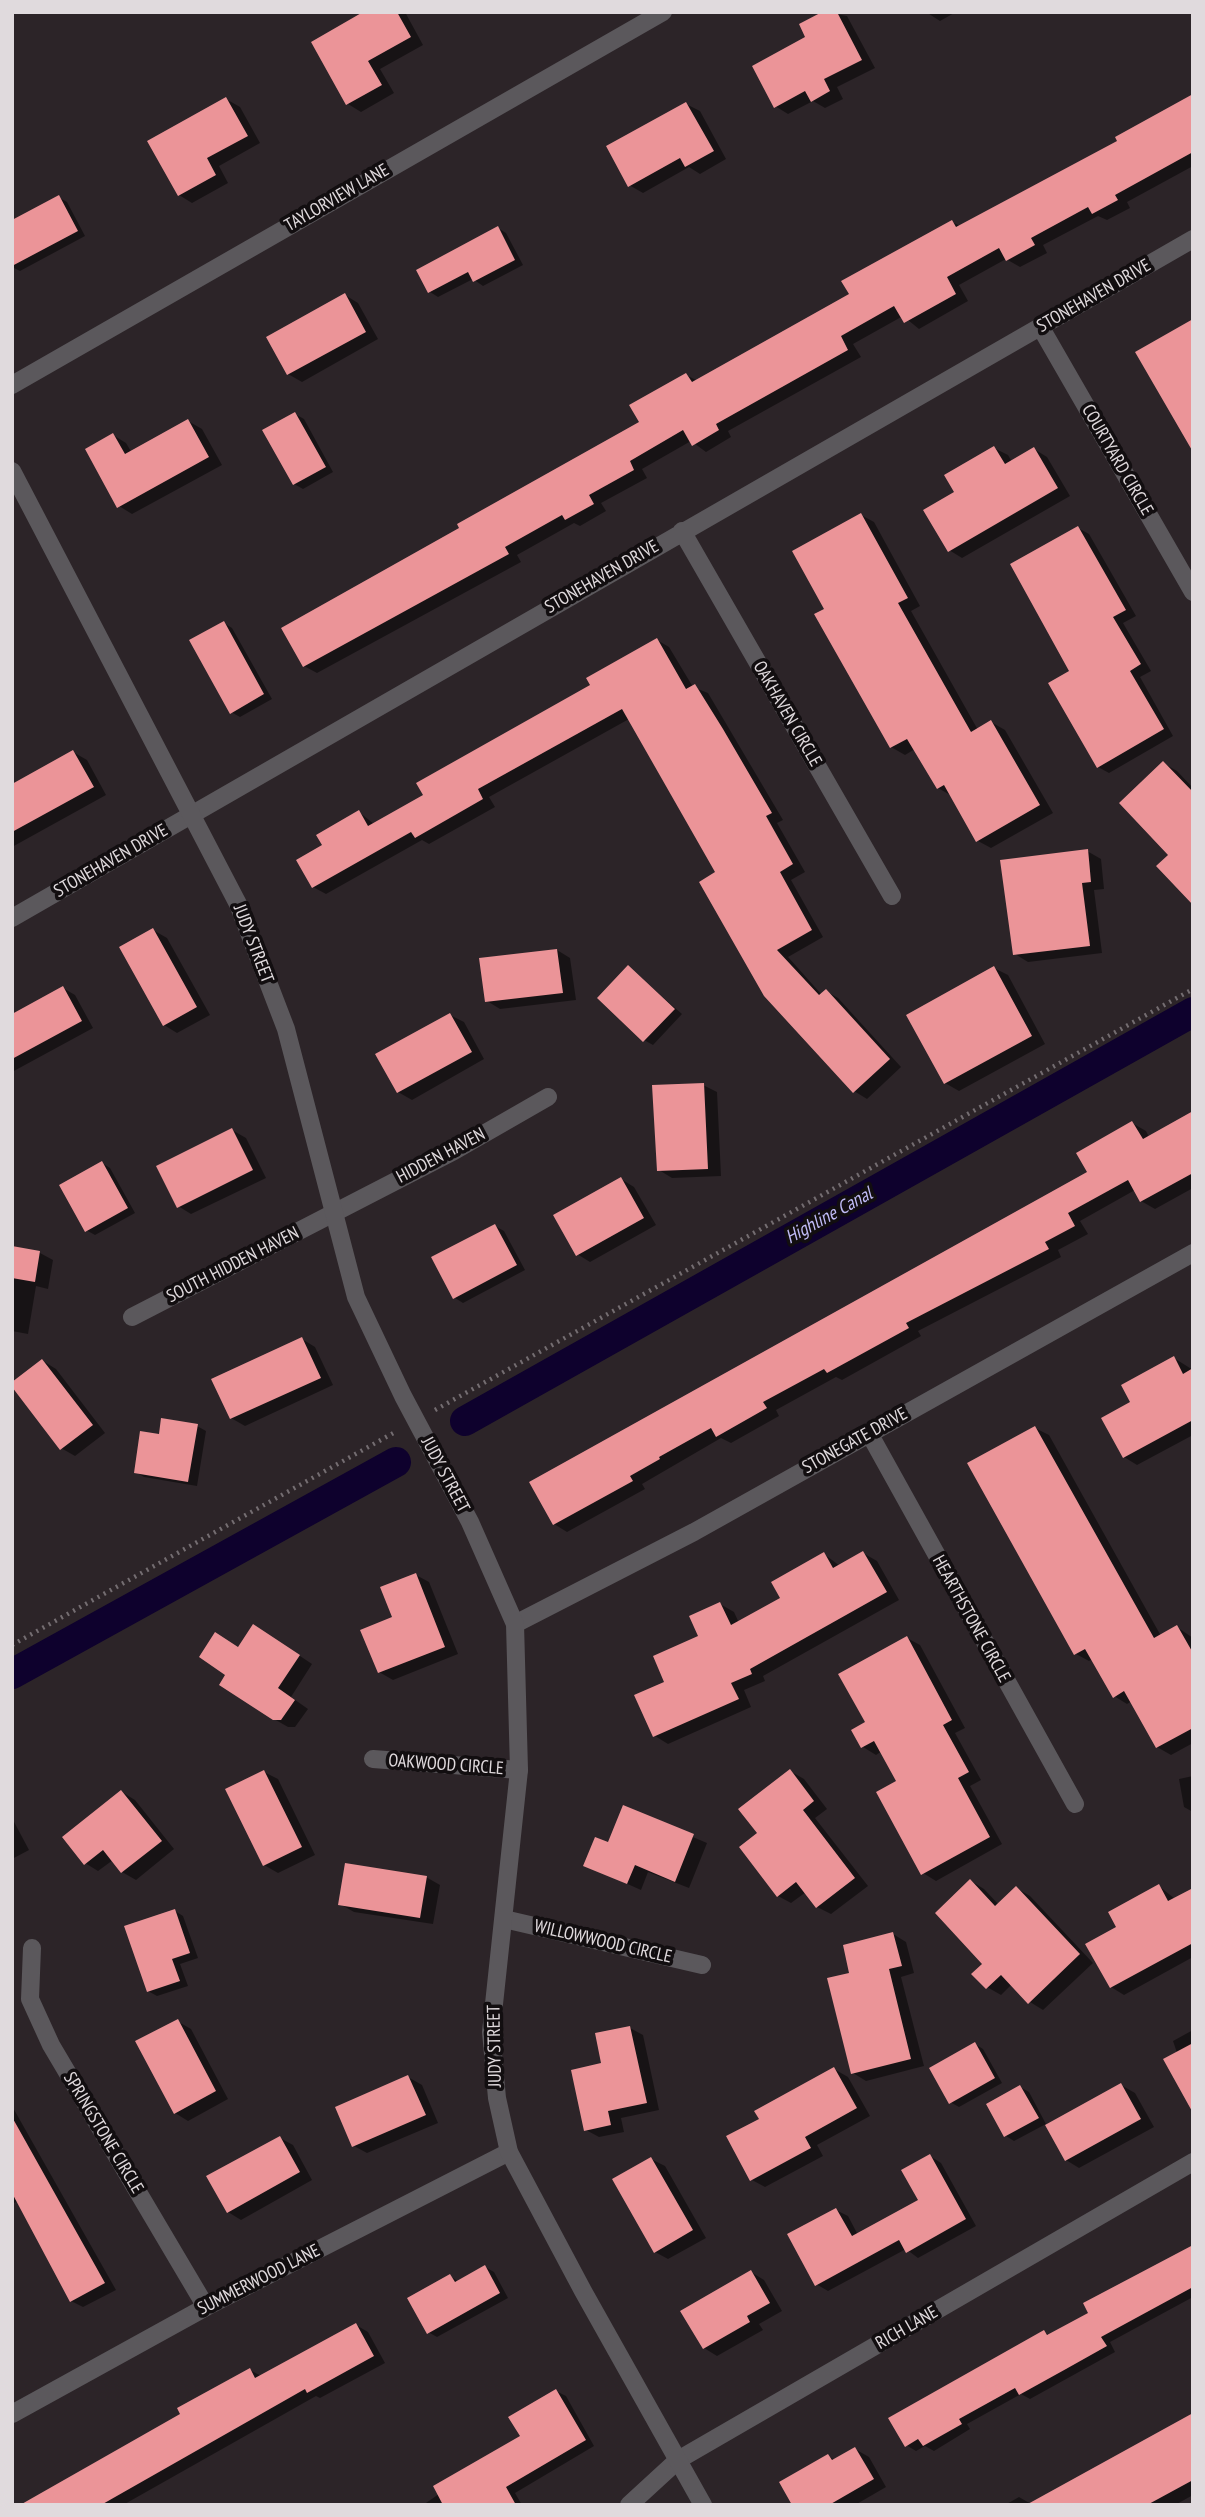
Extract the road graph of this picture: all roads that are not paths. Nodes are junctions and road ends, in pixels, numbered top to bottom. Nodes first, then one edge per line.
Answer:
1 (663, 12) edge
2 (1193, 239) edge
3 (1041, 328) junction
4 (12, 385) edge
5 (12, 471) edge
6 (681, 531) junction
7 (1193, 592) edge
8 (191, 815) junction
9 (892, 897) dead end
10 (12, 918) edge
11 (548, 1097) dead end
12 (333, 1213) junction
13 (1193, 1253) edge
14 (132, 1317) dead end
15 (869, 1433) junction
16 (515, 1624) junction
17 (373, 1759) dead end
18 (519, 1770) junction
19 (1075, 1804) dead end
20 (504, 1919) junction
21 (32, 1948) dead end
22 (702, 1965) dead end
23 (509, 2152) junction
24 (1193, 2162) edge
25 (206, 2308) junction
26 (12, 2414) edge
27 (678, 2460) junction
28 (629, 2505) edge
29 (703, 2505) edge

1 - 4 street, TAYLORVIEW LANE
2 - 3 street, STONEHAVEN DRIVE
3 - 6 street, STONEHAVEN DRIVE
3 - 7 street, COURTYARD CIRCLE
5 - 8 street, JUDY STREET
6 - 8 street, STONEHAVEN DRIVE
6 - 9 street, OAKHAVEN CIRCLE
8 - 10 street, STONEHAVEN DRIVE
8 - 12 street, JUDY STREET
11 - 12 street, HIDDEN HAVEN
12 - 14 street, SOUTH HIDDEN HAVEN
12 - 16 street, JUDY STREET
13 - 15 street, STONEGATE DRIVE
15 - 16 street, STONEGATE DRIVE
15 - 19 street, HEARTHSTONE CIRCLE
16 - 18 street, JUDY STREET
17 - 18 street, OAKWOOD CIRCLE
18 - 20 street, JUDY STREET
20 - 22 street, WILLOWWOOD CIRCLE
20 - 23 street, JUDY STREET
21 - 25 street, SPRINGSTONE CIRCLE
23 - 25 street, SUMMERWOOD LANE
23 - 27 street, JUDY STREET
24 - 27 street, RICH LANE
25 - 26 street, SUMMERWOOD LANE
27 - 28 street, RICH LANE
27 - 29 street, JUDY STREET

